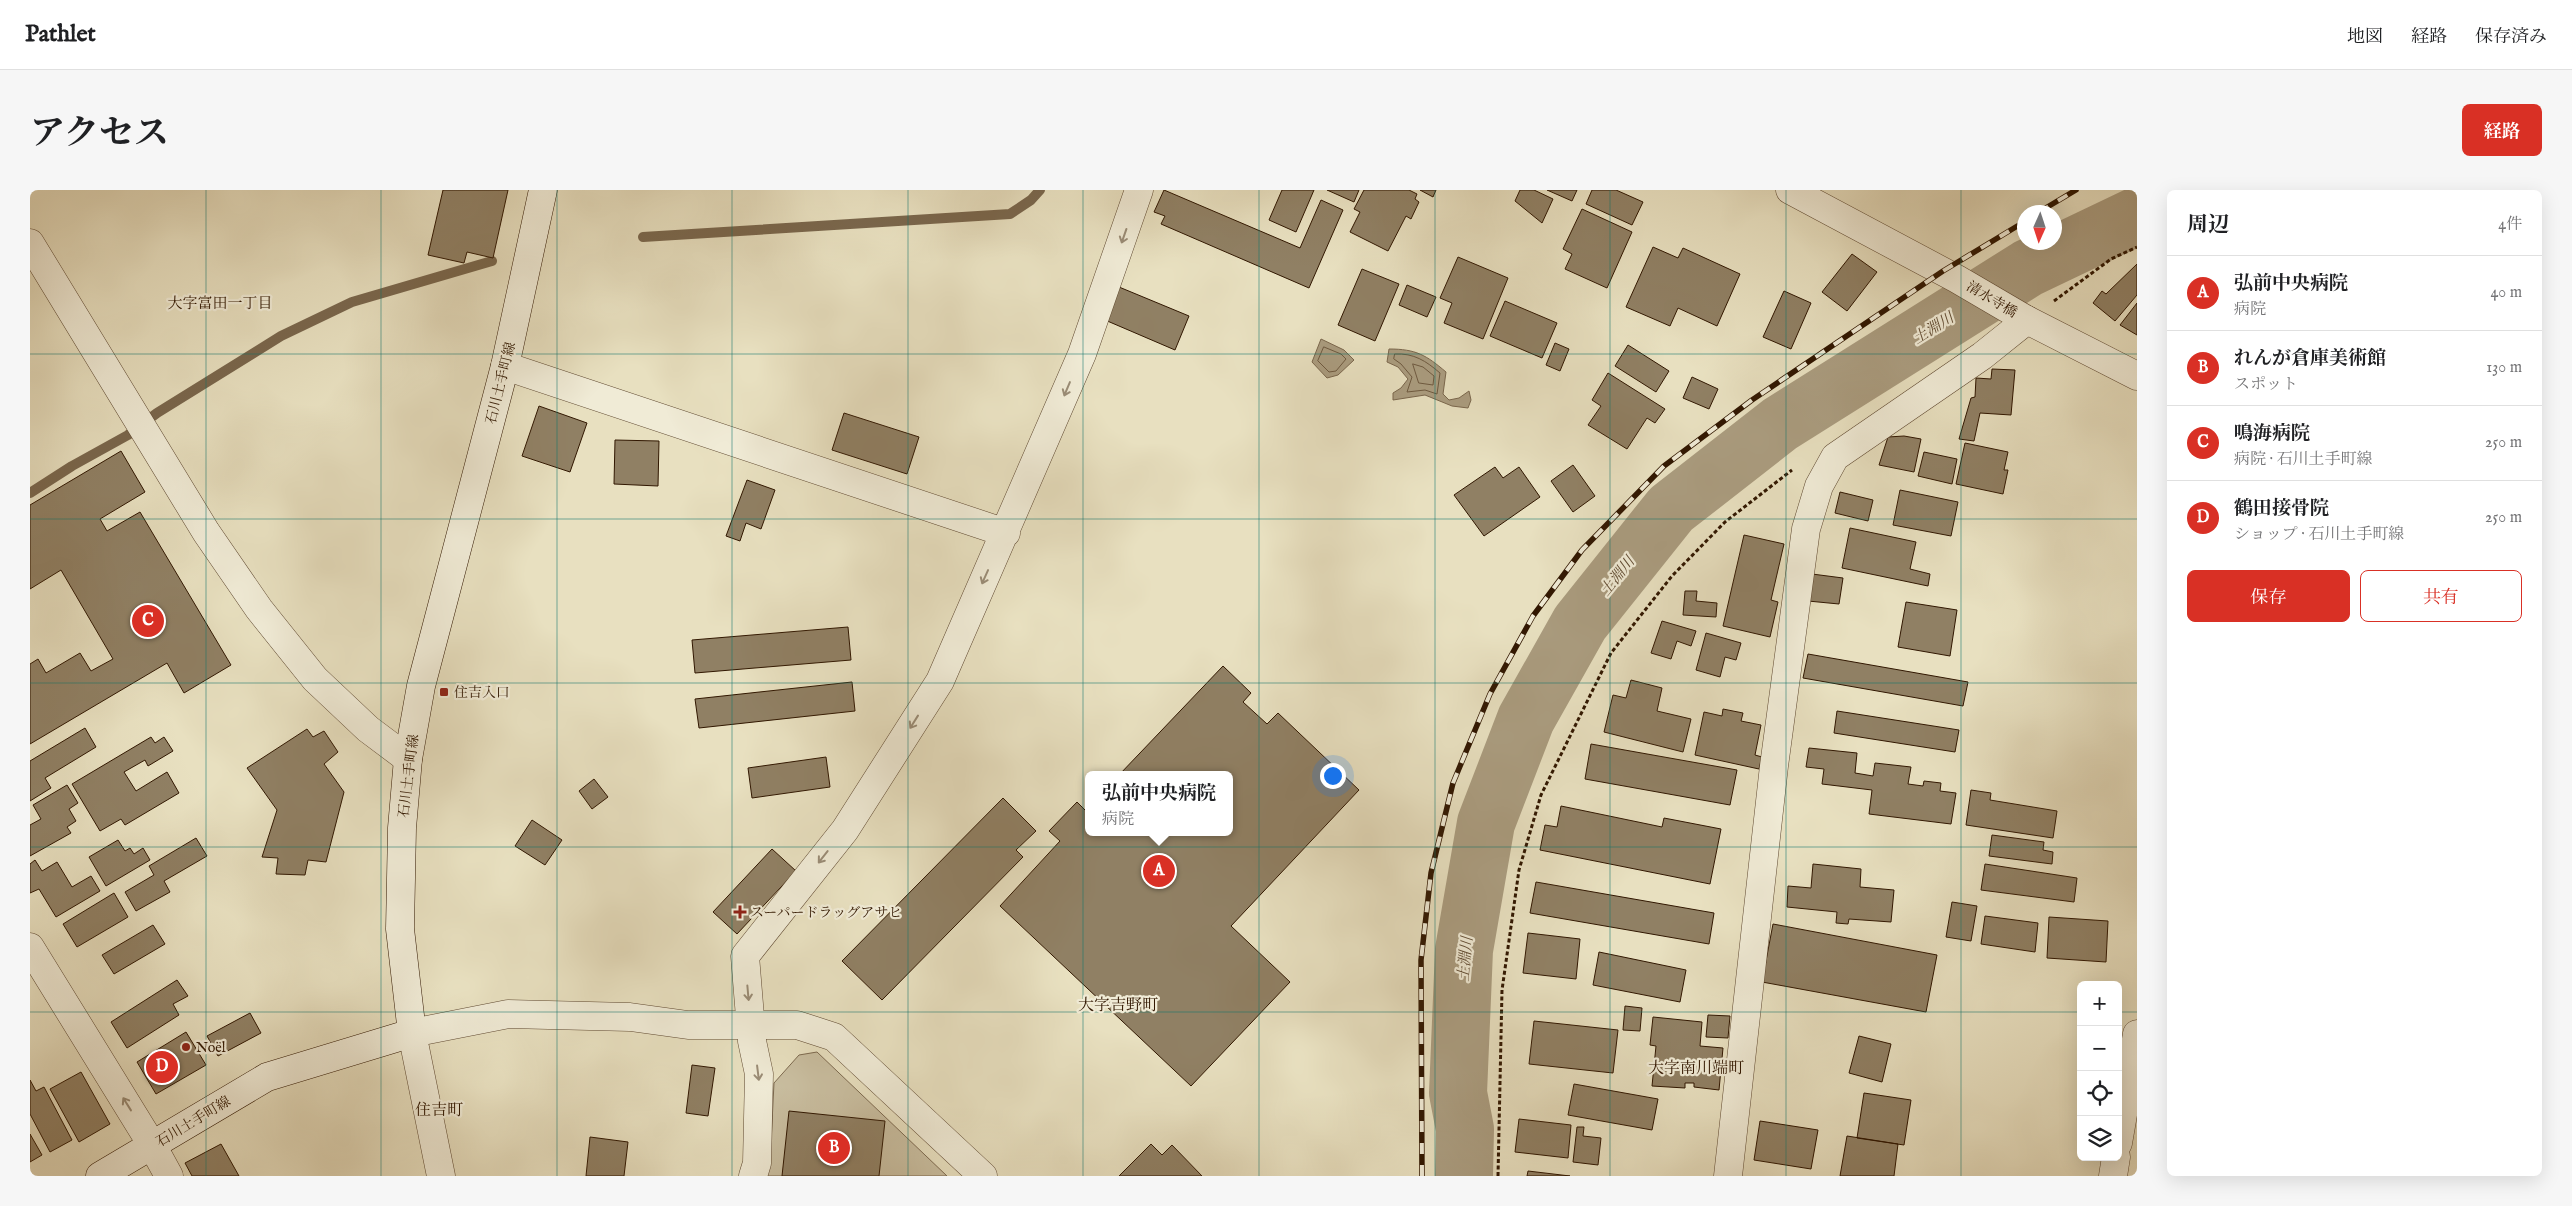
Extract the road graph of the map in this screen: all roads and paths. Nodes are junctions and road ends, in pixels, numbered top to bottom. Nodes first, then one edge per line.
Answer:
1 (543, 190) edge
2 (1139, 190) edge
3 (1794, 191) edge
4 (30, 243) edge
5 (2137, 247) edge
6 (2027, 320) junction
7 (505, 366) junction
8 (2137, 376) edge
9 (1836, 457) junction
10 (1006, 533) junction
11 (408, 759) junction
12 (30, 947) edge
13 (751, 1025) junction
14 (412, 1033) junction
15 (2137, 1034) edge
16 (2122, 1120) edge
17 (152, 1145) junction
18 (2115, 1161) edge
19 (100, 1176) edge
20 (168, 1176) edge
21 (441, 1176) edge
22 (753, 1176) edge
23 (983, 1176) edge
24 (1498, 1176) edge
25 (1728, 1176) edge
26 (2113, 1176) edge

1 - 7 street, 石川土手町線
2 -> 10 street
3 - 6 street, 清水寺橋
4 - 11 street
5 - 6 path
6 - 8 street, 清水寺橋
6 - 9 street
7 - 10 street
7 - 11 street, 石川土手町線
9 - 24 path
9 - 25 street
10 -> 13 street
11 - 14 street, 石川土手町線
17 -> 12 street
13 - 14 street
13 -> 22 street
13 - 23 street
14 - 17 street, 石川土手町線
14 - 21 street
15 - 16 street
17 - 19 street, 石川土手町線
17 - 20 street
18 - 26 street

